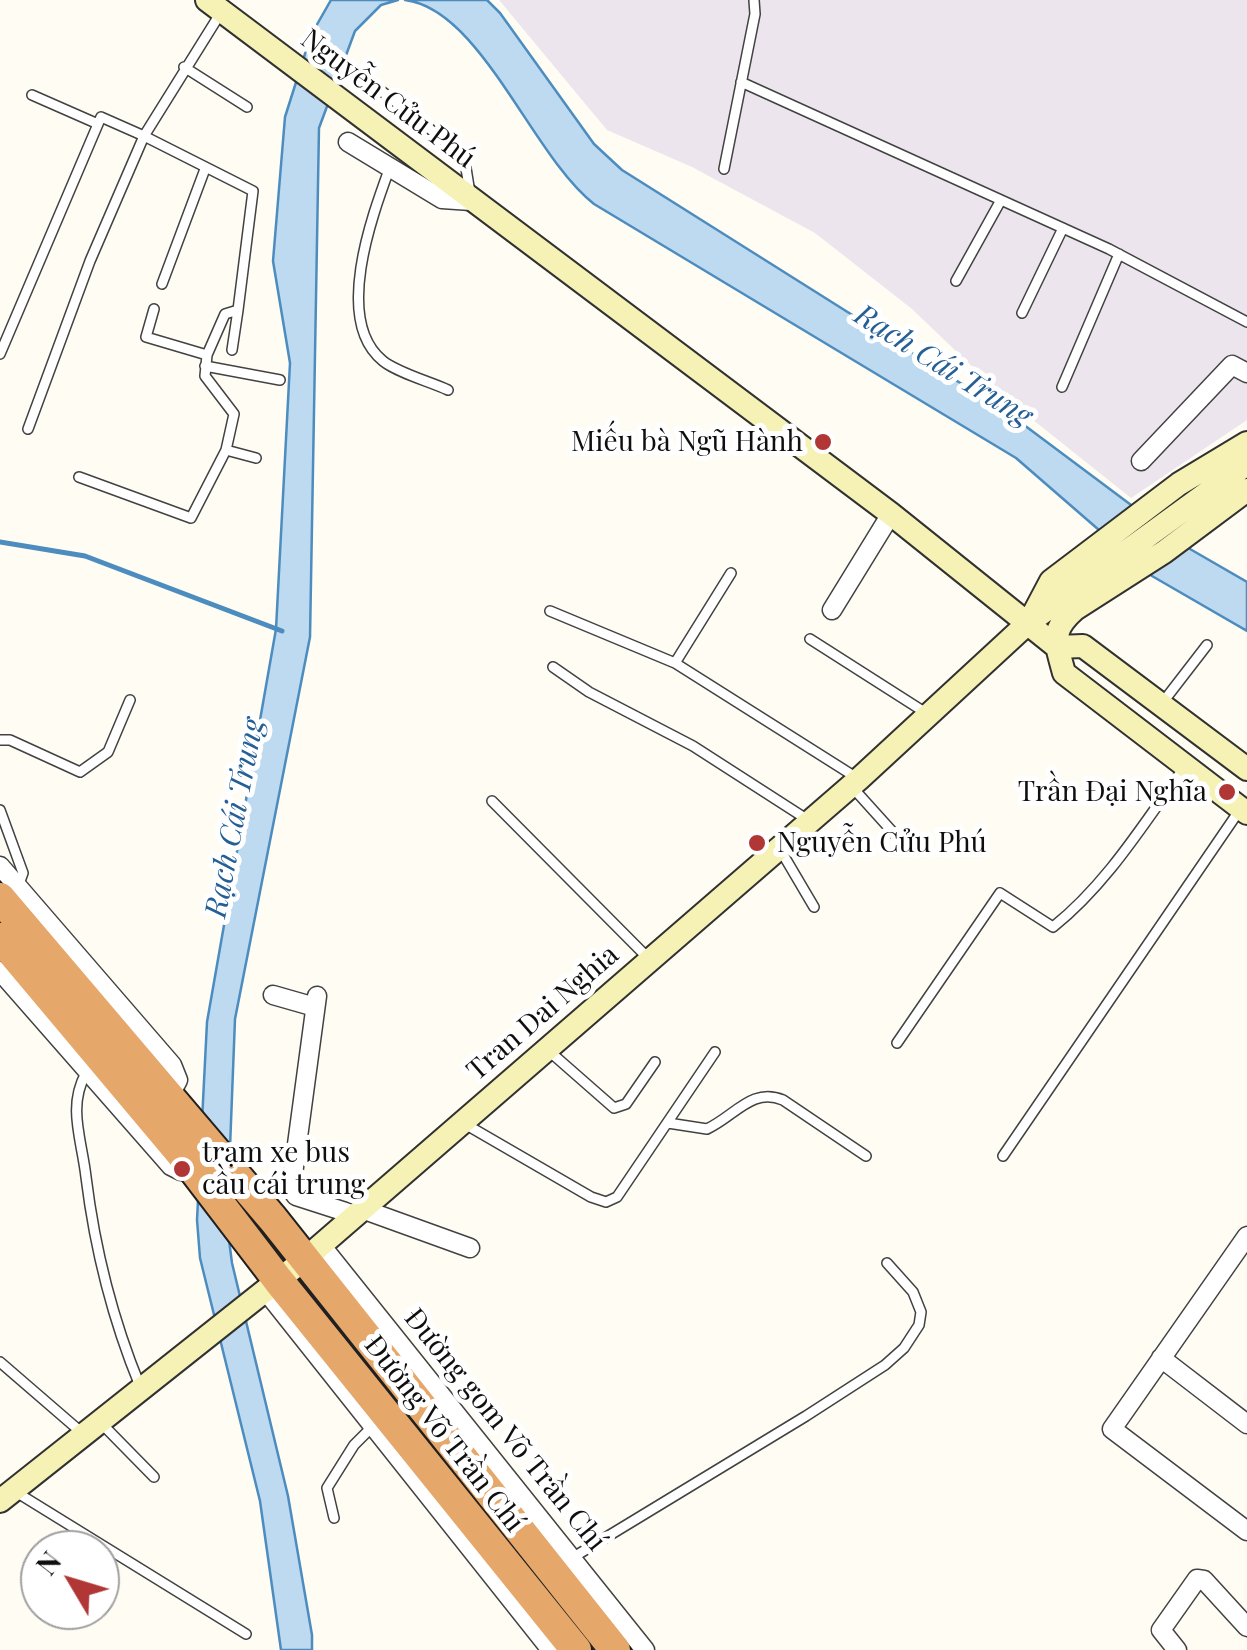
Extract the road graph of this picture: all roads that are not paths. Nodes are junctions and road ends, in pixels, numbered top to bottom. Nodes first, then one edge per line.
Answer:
1 (754, 0) edge
2 (214, 6) edge
3 (184, 67) junction
4 (356, 71) dead end
5 (741, 82) junction
6 (32, 95) dead end
7 (248, 107) dead end
8 (98, 124) junction
9 (144, 136) junction
10 (348, 142) dead end
11 (390, 167) junction
12 (205, 169) junction
13 (724, 169) dead end
14 (1001, 200) junction
15 (471, 201) junction
16 (1063, 228) junction
17 (1119, 254) junction
18 (956, 282) dead end
19 (162, 284) dead end
20 (154, 309) dead end
21 (238, 310) junction
22 (1022, 313) dead end
23 (1247, 322) edge
24 (232, 350) dead end
25 (0, 354) edge
26 (206, 361) junction
27 (1247, 374) edge
28 (280, 380) dead end
29 (1062, 387) dead end
30 (448, 390) dead end
31 (28, 429) dead end
32 (1247, 443) edge
33 (226, 450) junction
34 (256, 458) dead end
35 (1141, 461) dead end
36 (1247, 464) edge
37 (79, 477) dead end
38 (1247, 490) edge
39 (891, 514) junction
40 (1193, 517) junction
41 (1115, 559) junction
42 (731, 573) dead end
43 (1051, 581) junction
44 (998, 598) junction
45 (1075, 609) junction
46 (832, 610) dead end
47 (550, 611) dead end
48 (1028, 623) junction
49 (810, 638) dead end
50 (1206, 644) dead end
51 (1057, 647) junction
52 (675, 663) junction
53 (553, 667) dead end
54 (130, 700) dead end
55 (1162, 704) junction
56 (928, 714) junction
57 (0, 740) edge
58 (1186, 766) junction
59 (1247, 769) edge
60 (855, 783) junction
61 (492, 801) dead end
62 (0, 810) edge
63 (1244, 811) edge
64 (811, 821) junction
65 (899, 839) dead end
66 (779, 848) junction
67 (0, 866) edge
68 (9, 892) edge
69 (814, 907) dead end
70 (0, 938) edge
71 (650, 960) junction
72 (0, 971) edge
73 (273, 995) dead end
74 (896, 1042) dead end
75 (546, 1050) junction
76 (715, 1052) dead end
77 (655, 1062) dead end
78 (86, 1072) junction
79 (462, 1122) junction
80 (668, 1124) junction
81 (866, 1156) dead end
82 (1003, 1156) dead end
83 (189, 1164) junction
84 (359, 1212) junction
85 (1247, 1236) edge
86 (470, 1248) dead end
87 (313, 1252) junction
88 (887, 1263) dead end
89 (266, 1289) junction
90 (1161, 1358) junction
91 (0, 1362) edge
92 (141, 1389) junction
93 (380, 1420) junction
94 (1247, 1424) edge
95 (92, 1428) junction
96 (154, 1477) dead end
97 (7, 1496) edge
98 (334, 1518) dead end
99 (1247, 1530) edge
100 (572, 1558) junction
101 (1247, 1627) edge
102 (246, 1634) dead end
103 (551, 1650) edge
104 (576, 1650) edge
105 (615, 1650) edge
106 (646, 1650) edge
107 (1178, 1650) edge

1 - 5 lane
2 - 3 lane
2 - 15 main road, Nguyễn Cửu Phú
3 - 7 lane
3 - 9 lane
4 - 15 lane
5 - 13 lane
5 - 14 lane
6 - 8 lane
8 - 9 lane
8 - 25 lane
9 - 12 lane
9 - 31 lane
10 - 11 street
11 - 15 street
11 - 30 lane
12 - 19 lane
12 - 21 lane
14 - 16 lane
14 - 18 lane
15 - 39 main road, Nguyễn Cửu Phú
16 - 17 lane
16 - 22 lane
17 - 23 lane
17 - 29 lane
20 - 26 lane
21 - 24 lane
21 - 26 lane
26 - 28 lane
26 - 33 lane
27 - 35 street
32 - 41 main road
33 - 34 lane
33 - 37 lane
36 - 40 main road
38 - 40 main road
39 - 44 main road, Nguyễn Cửu Phú
39 - 46 street
40 - 41 main road
41 - 43 main road
41 - 45 main road
41 - 48 main road, Tran Dai Nghia
42 - 52 lane
43 - 44 main road
43 - 48 main road
44 - 48 main road, Nguyễn Cửu Phú
45 - 48 main road
45 - 51 main road
47 - 52 lane
48 - 51 main road, Nguyễn Cửu Phú
48 - 56 main road, Tran Dai Nghia
49 - 56 lane
50 - 55 lane
51 - 55 main road, Nguyễn Cửu Phú
51 - 58 main road, Nguyễn Cửu Phú
52 - 60 lane
53 - 64 lane
54 - 57 lane
55 - 59 main road, Nguyễn Cửu Phú
56 - 60 main road, Tran Dai Nghia
58 - 63 main road, Nguyễn Cửu Phú
58 - 74 lane
60 - 64 main road, Tran Dai Nghia
60 - 65 lane
61 - 71 lane
62 - 68 lane
63 - 82 lane
64 - 66 main road, Tran Dai Nghia
66 - 69 lane
66 - 71 main road, Tran Dai Nghia
67 - 68 street
68 - 87 highway, Đường Võ Trần Chí
70 - 83 highway
71 - 75 main road, Tran Dai Nghia
72 - 78 street
73 - 84 street
75 - 77 lane
75 - 79 main road, Tran Dai Nghia
76 - 80 lane
78 - 83 street
78 - 92 lane
79 - 80 lane
79 - 84 main road, Tran Dai Nghia
80 - 81 lane
83 - 89 highway, Đường Võ Trần Chí
84 - 86 street
84 - 87 main road, Tran Dai Nghia
85 - 90 street
87 - 89 main road, Tran Dai Nghia
87 - 100 street, Đường gom Võ Trần Chí
87 - 105 highway, Đường Võ Trần Chí
88 - 100 lane
89 - 92 main road, Tran Dai Nghia
89 - 93 highway, Đường Võ Trần Chí
90 - 94 street
90 - 99 street
91 - 95 lane
92 - 95 main road, Tran Dai Nghia
93 - 98 lane
93 - 103 street
93 - 104 highway, Đường Võ Trần Chí
95 - 96 lane
95 - 97 main road, Tran Dai Nghia
97 - 102 lane
100 - 106 street, Đường gom Võ Trần Chí
101 - 107 street

